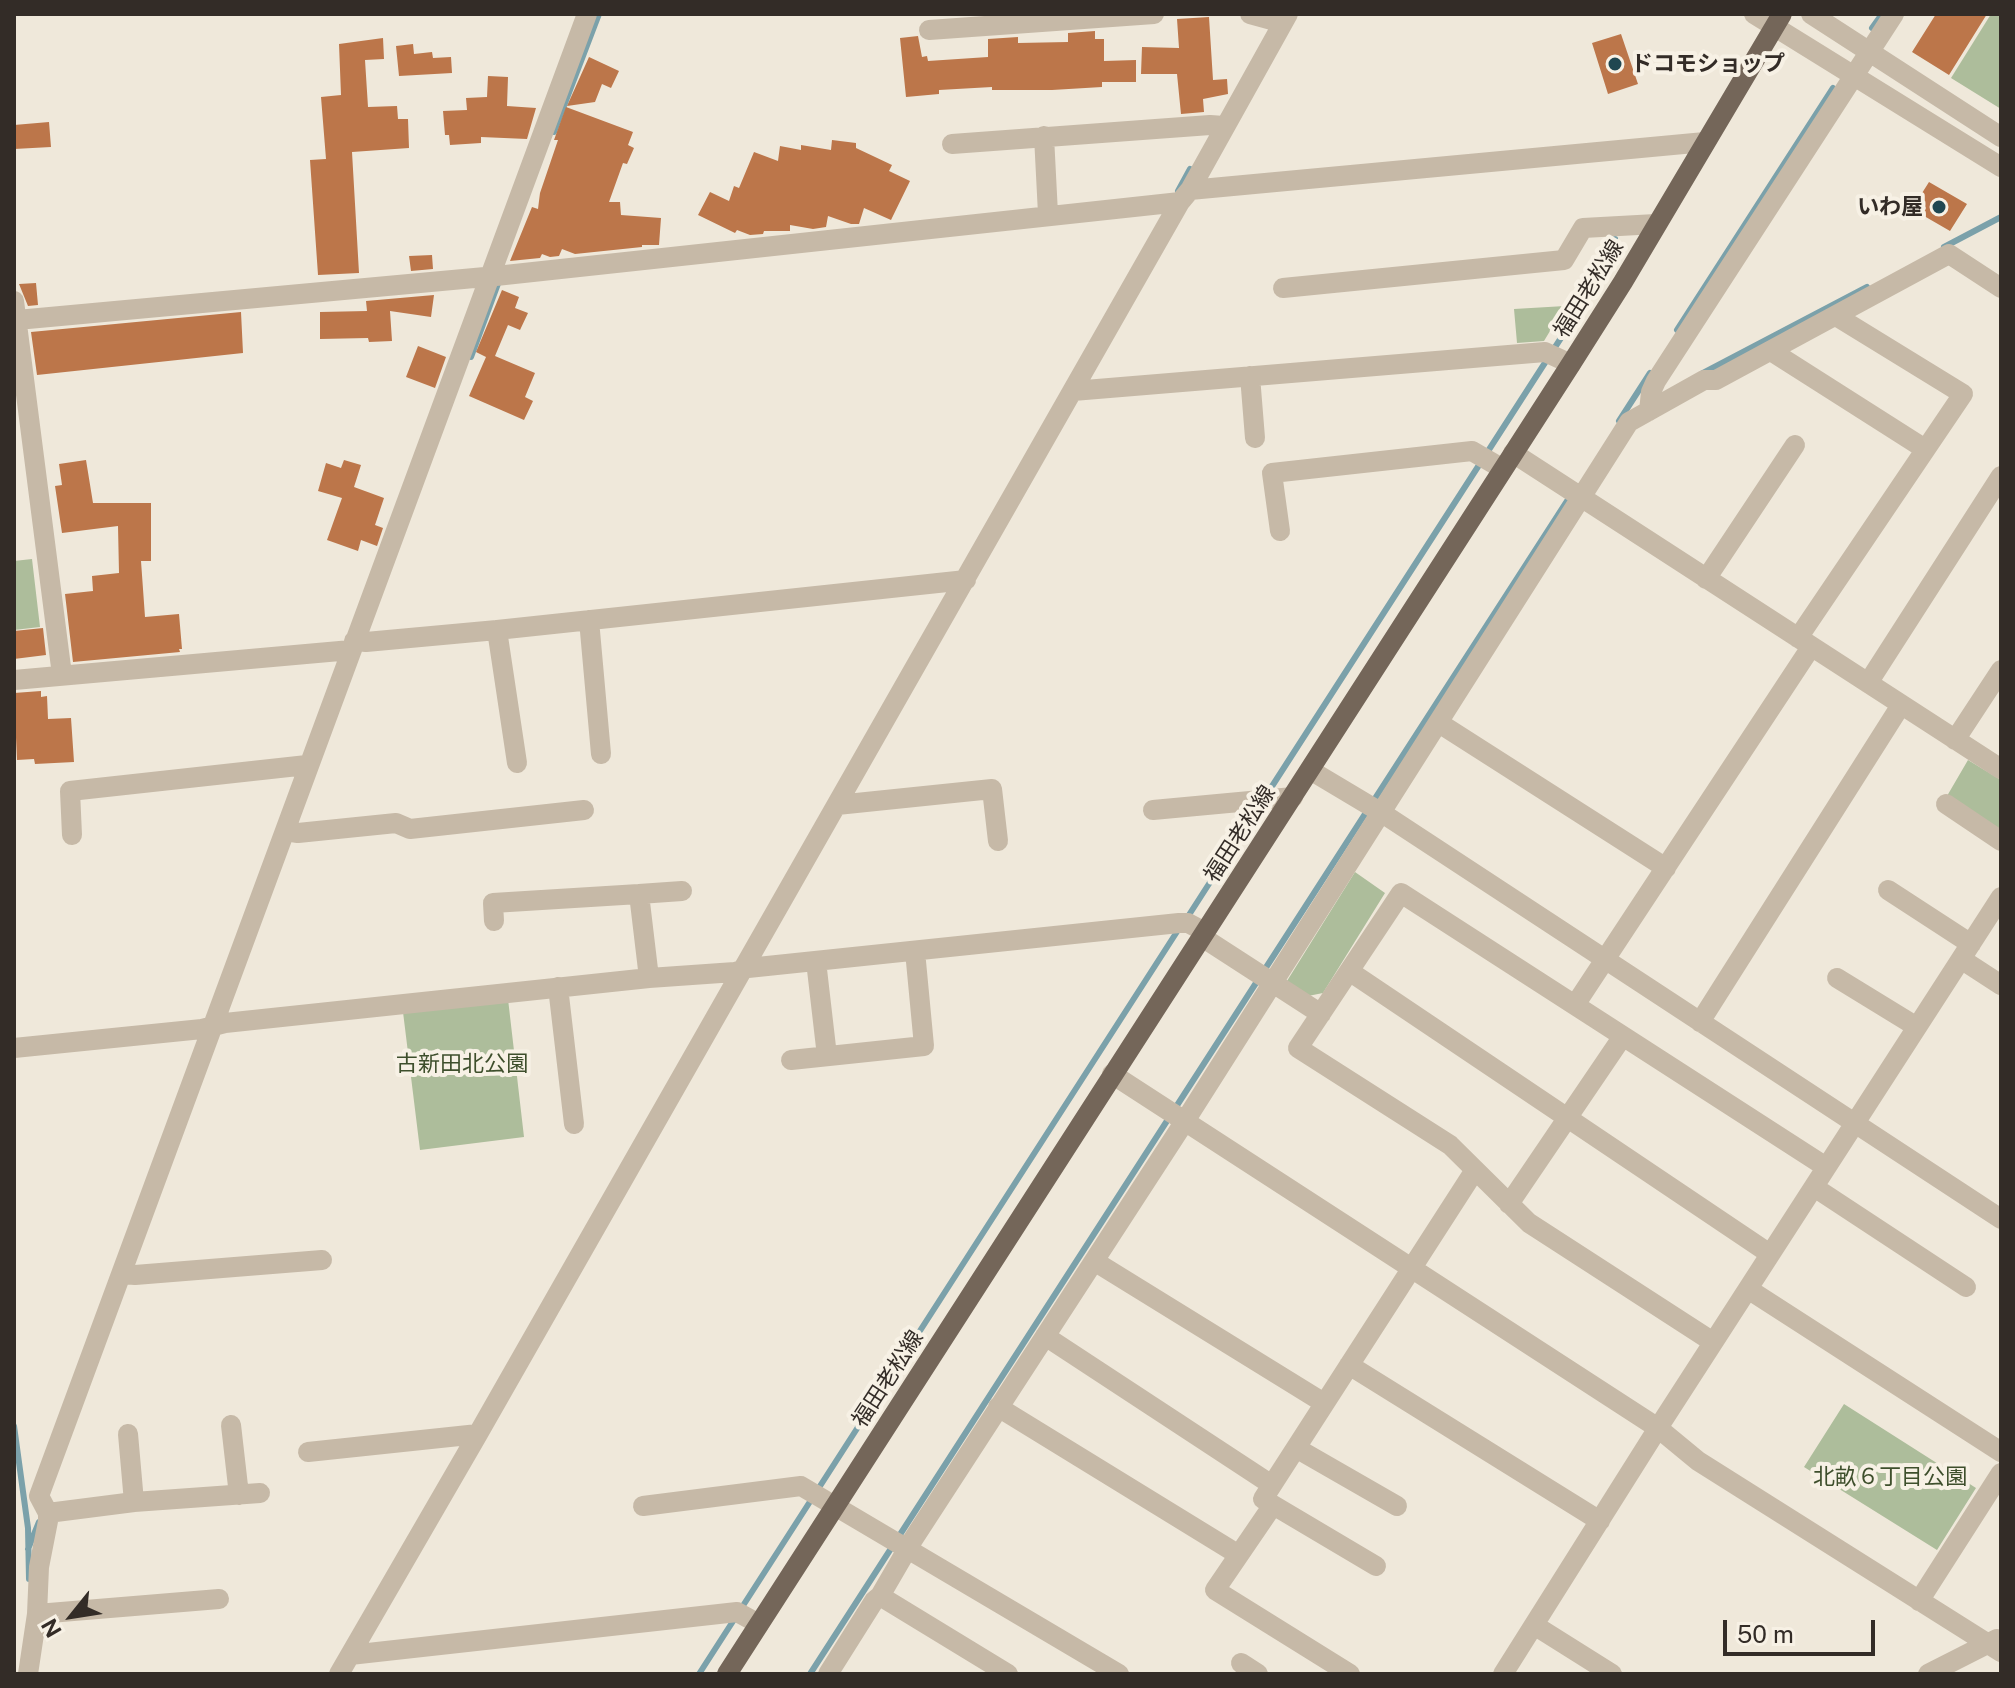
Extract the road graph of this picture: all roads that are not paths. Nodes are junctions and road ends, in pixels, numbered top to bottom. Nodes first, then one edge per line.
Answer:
1 (587, 14) edge
2 (1154, 14) edge
3 (1754, 14) edge
4 (1811, 14) edge
5 (1894, 14) edge
6 (1274, 18) edge
7 (1778, 20) edge
8 (929, 30) dead end
9 (1868, 52) junction
10 (1855, 76) junction
11 (1218, 126) junction
12 (1044, 136) junction
13 (2001, 137) edge
14 (1705, 142) junction
15 (952, 144) dead end
16 (2001, 167) edge
17 (1177, 199) junction
18 (1048, 214) junction
19 (1656, 224) junction
20 (498, 276) junction
21 (1283, 288) dead end
22 (2001, 288) edge
23 (16, 311) edge
24 (1836, 316) junction
25 (1771, 351) junction
26 (1557, 357) junction
27 (1250, 376) junction
28 (1073, 391) junction
29 (1649, 403) junction
30 (1255, 438) dead end
31 (1795, 445) dead end
32 (1925, 449) junction
33 (1496, 459) junction
34 (2001, 476) edge
35 (1581, 498) junction
36 (1280, 531) dead end
37 (1706, 579) junction
38 (959, 580) junction
39 (589, 620) junction
40 (497, 630) junction
41 (1805, 643) junction
42 (357, 644) junction
43 (2001, 670) edge
44 (62, 675) junction
45 (14, 680) edge
46 (1868, 683) junction
47 (1901, 705) junction
48 (1439, 723) junction
49 (1955, 740) junction
50 (601, 754) dead end
51 (517, 763) dead end
52 (307, 765) junction
53 (2001, 769) edge
54 (1310, 770) junction
55 (1293, 797) junction
56 (1946, 804) dead end
57 (837, 805) junction
58 (1375, 808) junction
59 (584, 810) dead end
60 (1153, 810) dead end
61 (291, 832) junction
62 (72, 835) dead end
63 (998, 841) dead end
64 (2001, 841) edge
65 (1666, 868) junction
66 (1888, 890) dead end
67 (682, 891) dead end
68 (639, 894) junction
69 (2001, 897) edge
70 (494, 921) dead end
71 (1193, 929) junction
72 (915, 951) junction
73 (1966, 952) junction
74 (1605, 960) junction
75 (816, 961) junction
76 (1349, 971) junction
77 (735, 972) junction
78 (649, 978) junction
79 (1266, 978) junction
80 (1837, 978) dead end
81 (2001, 985) edge
82 (558, 987) junction
83 (1575, 1005) junction
84 (1321, 1014) junction
85 (1700, 1022) junction
86 (217, 1025) junction
87 (1917, 1027) junction
88 (1623, 1036) junction
89 (14, 1048) edge
90 (827, 1056) junction
91 (791, 1060) dead end
92 (1112, 1074) junction
93 (1177, 1116) junction
94 (1568, 1119) junction
95 (574, 1124) dead end
96 (1855, 1124) junction
97 (1826, 1167) junction
98 (1475, 1170) junction
99 (1814, 1187) junction
100 (1509, 1204) junction
101 (2001, 1219) edge
102 (1770, 1254) junction
103 (322, 1260) dead end
104 (1094, 1261) junction
105 (1412, 1267) junction
106 (128, 1274) junction
107 (1966, 1287) dead end
108 (1748, 1289) junction
109 (1045, 1336) junction
110 (1713, 1342) junction
111 (1349, 1365) junction
112 (1324, 1403) junction
113 (998, 1407) junction
114 (231, 1425) dead end
115 (1658, 1428) junction
116 (128, 1434) dead end
117 (471, 1435) junction
118 (1296, 1448) junction
119 (308, 1452) dead end
120 (2001, 1452) edge
121 (2001, 1473) edge
122 (260, 1493) dead end
123 (239, 1495) junction
124 (1272, 1495) junction
125 (821, 1498) junction
126 (134, 1502) junction
127 (643, 1506) dead end
128 (1397, 1506) dead end
129 (46, 1509) junction
130 (1600, 1521) junction
131 (900, 1543) junction
132 (1239, 1555) junction
133 (1376, 1566) dead end
134 (880, 1596) junction
135 (219, 1599) dead end
136 (1919, 1601) junction
137 (37, 1614) junction
138 (746, 1617) junction
139 (1534, 1625) junction
140 (1997, 1645) edge
141 (350, 1655) junction
142 (733, 1672) edge
143 (28, 1674) edge
144 (339, 1674) edge
145 (828, 1674) edge
146 (1008, 1674) edge
147 (1119, 1674) edge
148 (1350, 1674) edge
149 (1503, 1674) edge
150 (1612, 1674) edge
151 (1928, 1674) edge

1 - 20 street
2 - 8 street
3 - 7 street
4 - 9 street
5 - 9 street
6 - 11 street
7 - 10 street
7 - 14 main road, 福田老松線
9 - 10 street
9 - 13 street
10 - 16 street
10 - 29 street
11 - 12 street
11 - 17 street
12 - 15 street
12 - 18 street
14 - 17 street
14 - 19 main road, 福田老松線
17 - 18 street
17 - 28 street
18 - 20 street
19 - 21 street
19 - 26 main road, 福田老松線
20 - 23 street
20 - 42 street
22 - 24 street
23 - 44 street
24 - 25 street
24 - 32 street
25 - 29 street
25 - 32 street
26 - 27 street
26 - 33 main road, 福田老松線
27 - 28 street
27 - 30 street
28 - 38 street
29 - 35 street
31 - 37 street
32 - 41 street
33 - 35 street
33 - 36 street
33 - 54 main road, 福田老松線
34 - 46 street
35 - 37 street
35 - 48 street
37 - 41 street
38 - 39 street
38 - 57 street
39 - 40 street
39 - 50 street
40 - 42 street
40 - 51 street
41 - 46 street
41 - 65 street
42 - 44 street
42 - 52 street
43 - 49 street
44 - 45 street
46 - 47 street
47 - 49 street
47 - 85 street
48 - 58 street
48 - 65 street
49 - 53 street
52 - 61 street
52 - 62 street
54 - 55 main road, 福田老松線
54 - 58 street
55 - 60 street
55 - 71 main road, 福田老松線
56 - 64 street
57 - 63 street
57 - 77 street
58 - 74 street
58 - 79 street
59 - 61 street
61 - 86 street
65 - 74 street
66 - 73 street
67 - 68 street
68 - 70 street
68 - 78 street
69 - 73 street
71 - 72 street
71 - 79 street
71 - 92 main road, 福田老松線
72 - 75 street
72 - 90 street
73 - 81 street
73 - 87 street
74 - 83 street
74 - 85 street
75 - 77 street
75 - 90 street
76 - 83 street
76 - 84 street
76 - 94 street
77 - 78 street
77 - 117 street
78 - 82 street
79 - 84 street
79 - 93 street
80 - 87 street
82 - 86 street
82 - 95 street
83 - 88 street
84 - 98 street
85 - 96 street
86 - 89 street
86 - 106 street
87 - 96 street
88 - 94 street
88 - 97 street
90 - 91 street
92 - 93 street
92 - 125 main road, 福田老松線
93 - 104 street
93 - 105 street
94 - 100 street
94 - 102 street
96 - 97 street
96 - 101 street
97 - 99 street
98 - 100 street
98 - 105 street
99 - 102 street
99 - 107 street
100 - 110 street
102 - 108 street
103 - 106 street
104 - 109 street
104 - 112 street
105 - 111 street
105 - 115 street
106 - 129 street
108 - 110 street
108 - 120 street
109 - 113 street
109 - 124 street
110 - 115 street
111 - 112 street
111 - 130 street
112 - 118 street
113 - 131 street
113 - 132 street
114 - 123 street
115 - 130 street
115 - 136 street
116 - 126 street
117 - 119 street
117 - 141 street
118 - 124 street
118 - 128 street
121 - 136 street
122 - 123 street
123 - 126 street
124 - 132 street
124 - 133 street
125 - 127 street
125 - 131 street
125 - 138 main road, 福田老松線
126 - 129 street
129 - 137 street
130 - 139 street
131 - 134 street
131 - 147 street
132 - 148 street
134 - 145 street
134 - 146 street
135 - 137 street
136 - 140 street
137 - 143 street
138 - 141 street
138 - 142 main road, 福田老松線
139 - 149 street
139 - 150 street
140 - 151 street
141 - 144 street

